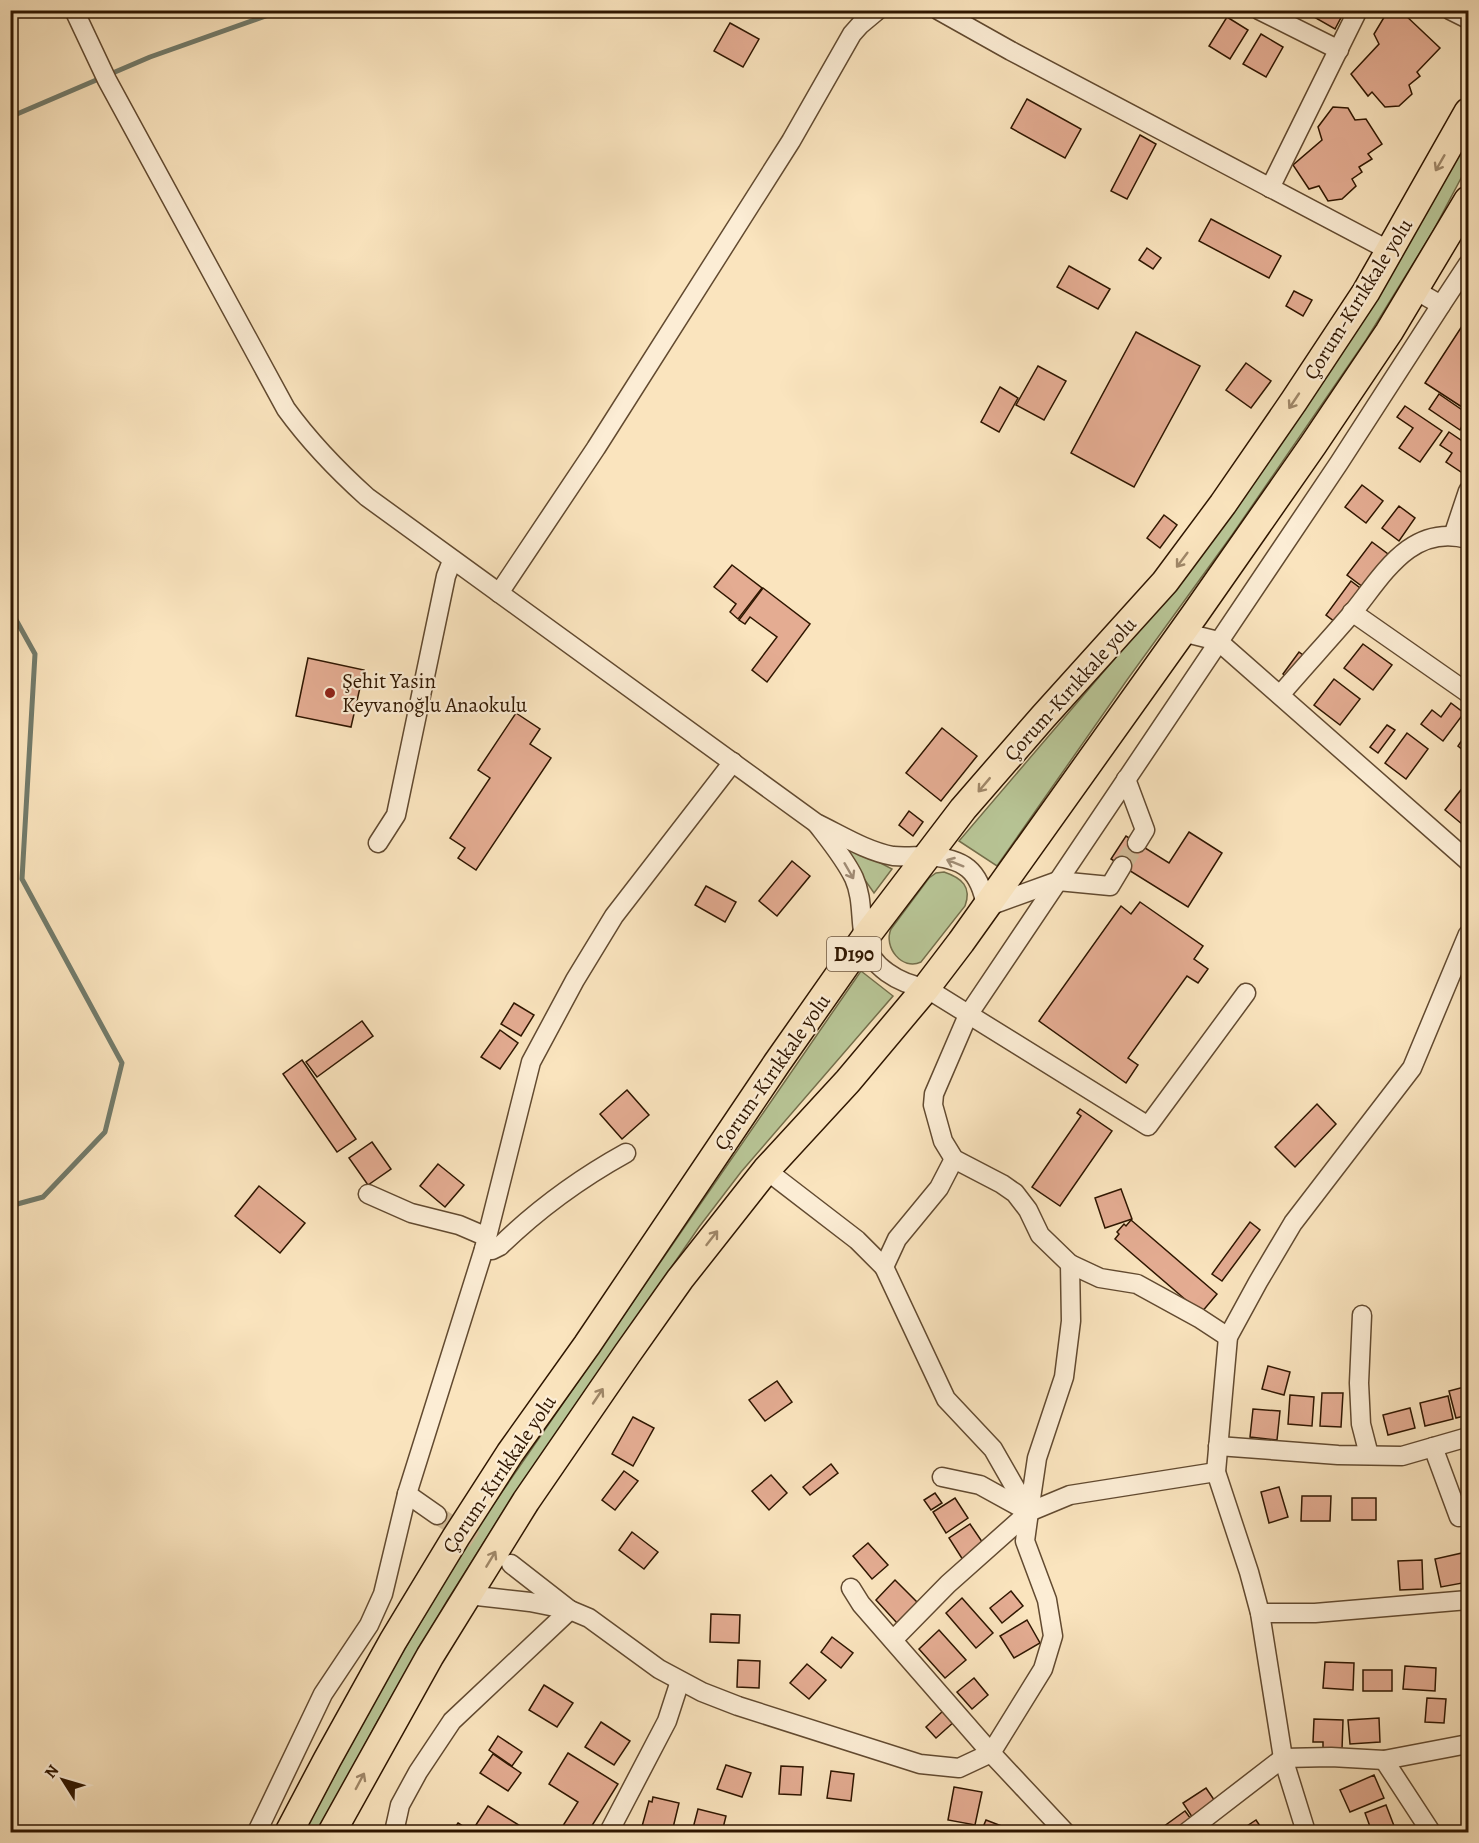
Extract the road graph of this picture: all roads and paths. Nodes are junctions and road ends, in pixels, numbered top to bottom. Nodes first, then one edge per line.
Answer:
1 (878, 10) edge
2 (938, 10) edge
3 (1259, 10) edge
4 (1358, 10) edge
5 (1450, 10) edge
6 (77, 16) edge
7 (1468, 19) edge
8 (1339, 50) junction
9 (1468, 112) edge
10 (1270, 188) junction
11 (1468, 200) edge
12 (1390, 251) junction
13 (1468, 264) edge
14 (1415, 290) junction
15 (1441, 305) junction
16 (1313, 446) junction
17 (1339, 463) junction
18 (1468, 491) edge
19 (1461, 537) edge
20 (452, 561) junction
21 (499, 593) junction
22 (1353, 612) junction
23 (1182, 632) junction
24 (1218, 641) junction
25 (1468, 693) edge
26 (1280, 695) junction
27 (733, 762) junction
28 (1126, 779) junction
29 (816, 823) junction
30 (378, 843) dead end
31 (1137, 843) tunnel mouth
32 (927, 856) junction
33 (1468, 861) edge
34 (1122, 866) tunnel mouth
35 (1058, 881) junction
36 (986, 907) junction
37 (1468, 934) edge
38 (864, 939) junction
39 (926, 988) junction
40 (1246, 993) dead end
41 (968, 1016) junction
42 (626, 1153) dead end
43 (954, 1159) junction
44 (766, 1170) junction
45 (368, 1194) dead end
46 (486, 1243) junction
47 (1070, 1264) junction
48 (884, 1268) junction
49 (1362, 1315) dead end
50 (1228, 1337) junction
51 (1468, 1437) edge
52 (1218, 1446) junction
53 (1433, 1447) junction
54 (1369, 1455) junction
55 (1216, 1472) junction
56 (942, 1477) dead end
57 (407, 1494) junction
58 (1029, 1512) junction
59 (437, 1515) tunnel mouth
60 (1459, 1517) dead end
61 (512, 1564) tunnel mouth
62 (851, 1588) dead end
63 (468, 1595) junction
64 (1468, 1600) edge
65 (570, 1610) junction
66 (1260, 1613) junction
67 (893, 1640) junction
68 (680, 1681) junction
69 (1468, 1744) edge
70 (991, 1753) junction
71 (1283, 1758) junction
72 (1384, 1760) junction
73 (609, 1832) edge
74 (257, 1833) edge
75 (289, 1833) edge
76 (332, 1833) edge
77 (394, 1833) edge
78 (1065, 1833) edge
79 (1187, 1833) edge
80 (1306, 1833) edge
81 (1431, 1833) edge

1 - 21 street
2 - 10 street
3 - 8 street
4 - 8 street
5 - 7 street
6 - 20 street
8 - 10 street
9 -> 12 highway, Çorum-Kırıkkale yolu / D190
10 - 12 street
11 - 14 highway, Çorum-Kırıkkale yolu
12 -> 32 highway, Çorum-Kırıkkale yolu / D190
13 - 15 street
14 - 15 street
14 - 16 highway, Çorum-Kırıkkale yolu
15 - 17 street
16 - 17 street
16 - 23 highway, Çorum-Kırıkkale yolu
17 - 24 street
18 - 19 street
19 - 22 street
20 - 21 street
20 - 30 street
21 - 27 street
22 - 25 street
22 - 26 street
23 - 24 street
23 - 36 highway, Çorum-Kırıkkale yolu
24 - 26 street
24 - 28 street
26 - 33 street
27 - 29 street
27 - 46 street
28 - 31 street
28 - 35 street
29 - 32 street
29 -> 38 street
36 -> 32 street
32 - 38 highway, Çorum-Kırıkkale yolu / D190
34 - 35 street
35 - 36 street
35 - 41 street
36 - 39 highway, Çorum-Kırıkkale yolu
37 - 50 street
38 - 39 street
38 - 75 highway, Çorum-Kırıkkale yolu / D190
39 - 41 street
39 - 44 highway, Çorum-Kırıkkale yolu
40 - 41 street
41 - 43 street
42 - 46 street
43 - 47 street
43 - 48 street
44 - 48 street
63 -> 44 highway, Çorum-Kırıkkale yolu
45 - 46 street
46 - 57 street
47 - 50 street
47 - 58 street
48 - 58 street
49 - 54 street
50 - 52 street
51 - 53 street
52 - 54 street
52 - 55 street
53 - 54 street
53 - 60 street
55 - 58 street
55 - 66 street
56 - 58 street
57 - 59 street
57 - 74 street
58 - 67 street
58 - 70 street
61 - 65 street
62 - 67 street
63 - 65 street
76 -> 63 highway, Çorum-Kırıkkale yolu
64 - 66 street
65 - 68 street
65 - 77 street
66 - 71 street
67 - 70 street
68 - 70 street
68 - 73 street
69 - 72 street
70 - 78 street
71 - 72 street
71 - 79 street
71 - 80 street
72 - 81 street

